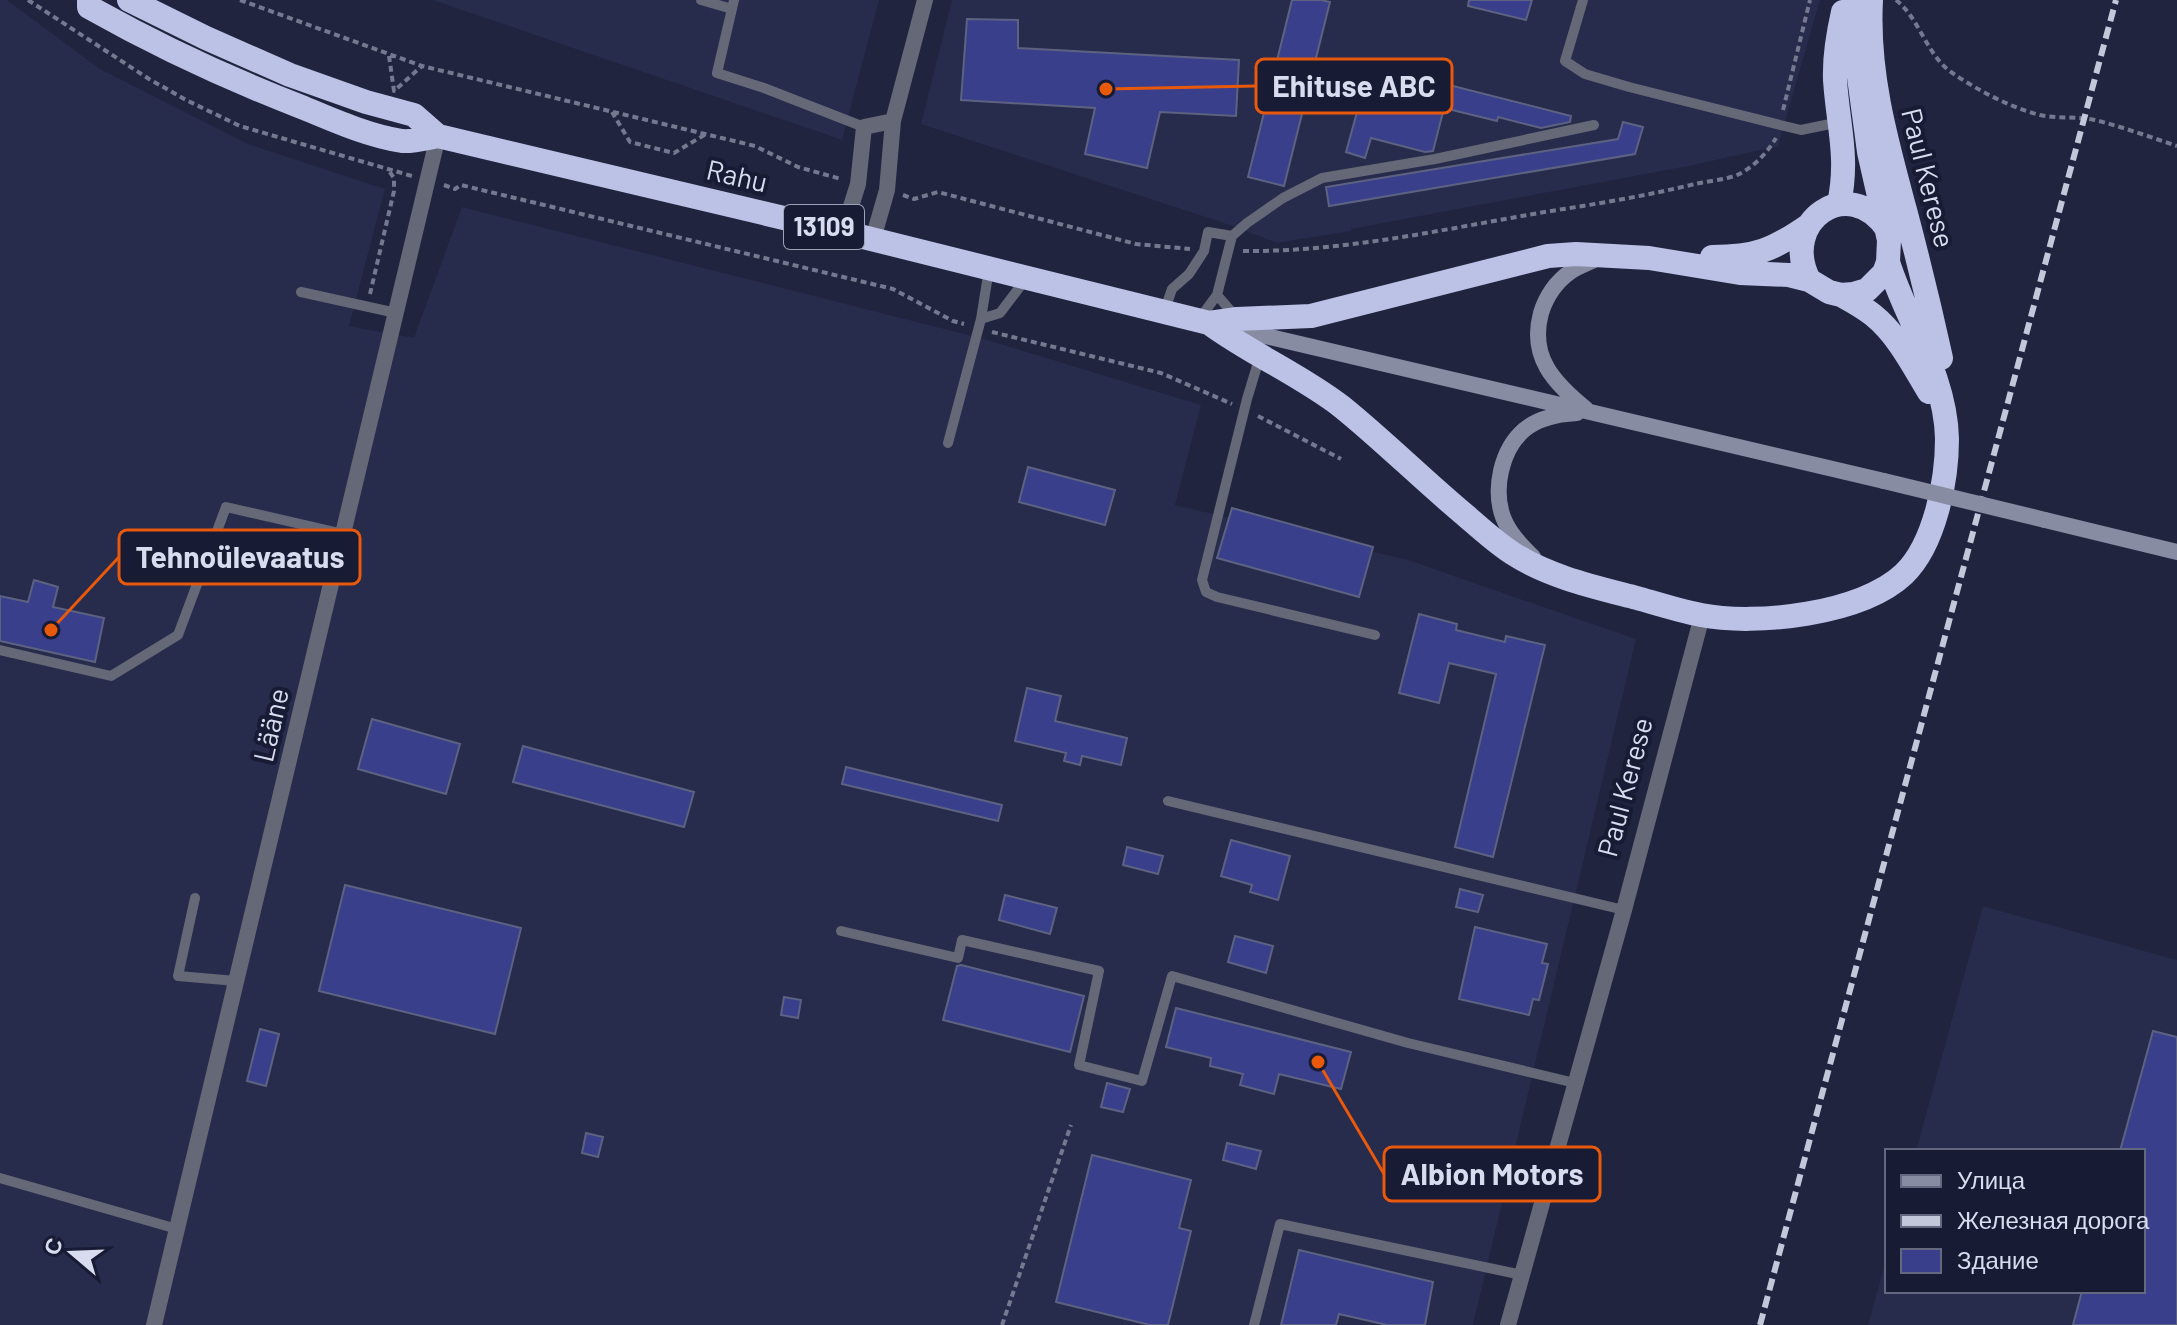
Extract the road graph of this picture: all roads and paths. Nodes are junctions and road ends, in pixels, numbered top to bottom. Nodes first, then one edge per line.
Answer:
1 (28, 0) edge
2 (89, 0) edge
3 (129, 0) edge
4 (240, 0) edge
5 (701, 0) edge
6 (925, 0) edge
7 (1583, 0) edge
8 (1810, 0) edge
9 (1845, 0) edge
10 (1853, 0) edge
11 (1871, 0) edge
12 (1896, 0) edge
13 (733, 5) edge
14 (389, 56) junction
15 (422, 66) junction
16 (611, 111) junction
17 (893, 121) junction
18 (1840, 122) junction
19 (1594, 125) dead end
20 (1780, 125) junction
21 (864, 127) junction
22 (706, 134) junction
23 (438, 136) junction
24 (2177, 146) edge
25 (387, 169) junction
26 (428, 180) junction
27 (858, 184) junction
28 (887, 190) junction
29 (1839, 204) junction
30 (1809, 225) junction
31 (1887, 229) junction
32 (843, 232) junction
33 (1232, 236) junction
34 (873, 239) junction
35 (1204, 251) junction
36 (1227, 251) junction
37 (1603, 256) junction
38 (1662, 260) junction
39 (1888, 262) junction
40 (989, 268) junction
41 (1027, 278) junction
42 (1809, 280) junction
43 (301, 292) dead end
44 (1217, 295) junction
45 (1841, 295) junction
46 (367, 306) junction
47 (1164, 312) junction
48 (396, 313) junction
49 (1237, 319) junction
50 (1204, 322) junction
51 (980, 324) junction
52 (1260, 356) junction
53 (1244, 410) junction
54 (1591, 412) junction
55 (1946, 423) junction
56 (948, 443) dead end
57 (1341, 459) dead end
58 (344, 534) junction
59 (2177, 552) edge
60 (1545, 570) junction
61 (1702, 616) junction
62 (1375, 635) dead end
63 (0, 650) edge
64 (1168, 801) dead end
65 (195, 898) dead end
66 (1624, 910) junction
67 (841, 931) dead end
68 (236, 981) junction
69 (1575, 1083) junction
70 (1071, 1125) dead end
71 (0, 1178) edge
72 (177, 1229) junction
73 (1522, 1275) junction
74 (154, 1325) edge
75 (1002, 1325) edge
76 (1254, 1325) edge
77 (1508, 1325) edge

1 - 25 path
2 - 23 highway, Rahu / 13109
3 - 23 highway, Rahu / 13109
4 - 14 path
5 - 13 lane
6 - 17 street
7 - 20 lane
8 - 20 path
9 - 18 highway
10 - 31 highway, Paul Kerese
11 - 55 highway, Paul Kerese
12 - 24 path
13 - 21 lane
14 - 15 path
14 - 15 path
15 - 16 path
16 - 22 path
16 - 22 path
17 - 21 street
17 - 28 street
18 - 20 lane
18 - 29 highway
19 - 33 lane
20 - 36 path
21 - 27 street
22 - 27 path
23 - 26 street, Lääne
23 - 32 highway, Rahu / 13109
25 - 26 path
25 - 46 path
26 - 48 street, Lääne
26 - 51 path
27 - 32 street
28 - 34 street
28 - 35 path
29 - 30 highway
29 - 31 highway
30 - 38 highway
30 - 42 highway
31 - 39 highway
32 - 34 highway, Rahu / 13109
33 - 35 lane
33 - 36 lane
34 - 40 highway, Rahu / 13109
35 - 47 lane
36 - 44 lane
37 - 38 highway
37 - 49 highway
37 - 54 street
38 - 42 highway
39 - 45 highway
39 - 55 highway, Paul Kerese
40 - 41 highway, Rahu / 13109
40 - 51 lane
41 - 47 highway, Rahu / 13109
41 - 51 lane
42 - 45 highway
43 - 46 lane
44 - 49 lane
44 - 50 lane
45 - 55 highway, Paul Kerese
46 - 48 lane
47 - 50 highway, Rahu / 13109
48 - 58 street, Lääne
49 - 50 highway
50 - 52 highway
50 - 54 street, 13109
51 - 53 path
51 - 56 lane
52 - 53 lane
52 - 60 highway
53 - 57 path
53 - 62 lane
54 - 59 street, 13109, bridge
54 - 60 street
55 - 61 highway, Paul Kerese
58 - 63 lane
58 - 68 street, Lääne
60 - 61 highway
61 - 66 street, Paul Kerese
64 - 66 lane
65 - 68 lane
66 - 69 street, Paul Kerese
67 - 69 lane
68 - 72 street, Lääne
69 - 73 street, Paul Kerese
70 - 75 path
71 - 72 lane
72 - 74 street, Lääne
73 - 76 lane
73 - 77 street, Paul Kerese

